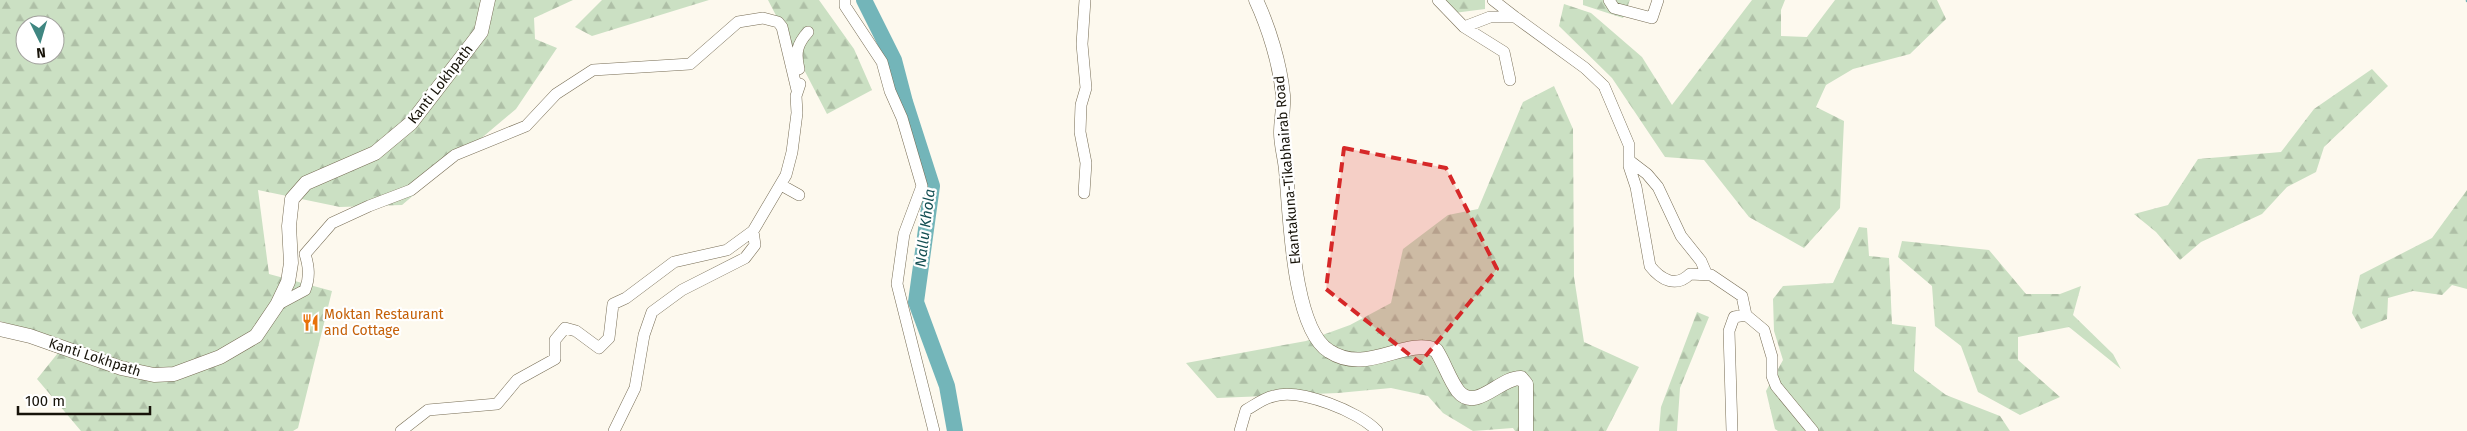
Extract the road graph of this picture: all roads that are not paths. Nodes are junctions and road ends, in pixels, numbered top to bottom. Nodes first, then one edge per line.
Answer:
1 (488, 0) edge
2 (1085, 0) edge
3 (1256, 0) edge
4 (1438, 0) edge
5 (1493, 0) edge
6 (1609, 0) edge
7 (1658, 0) edge
8 (845, 3) edge
9 (1515, 17) junction
10 (1464, 27) junction
11 (808, 32) dead end
12 (1510, 80) dead end
13 (797, 90) junction
14 (1630, 161) junction
15 (781, 185) junction
16 (1084, 193) dead end
17 (799, 195) dead end
18 (753, 231) junction
19 (1707, 275) junction
20 (277, 305) junction
21 (1746, 315) junction
22 (0, 329) edge
23 (401, 431) edge
24 (614, 431) edge
25 (934, 431) edge
26 (1240, 431) edge
27 (1377, 431) edge
28 (1526, 431) edge
29 (1732, 431) edge
30 (1813, 431) edge

1 - 20 main road, Kanti Lokhpath
2 - 16 street
3 - 28 main road, Ekantakuna-Tikabhairab Road
4 - 10 street
5 - 9 street
6 - 7 street
8 - 25 street
9 - 10 street
9 - 14 street
10 - 12 street
11 - 13 street
13 - 15 street
13 - 20 street
14 - 19 street
14 - 19 street
15 - 17 street
15 - 18 street
18 - 23 street
18 - 24 street
19 - 21 street
20 - 22 main road, Kanti Lokhpath
21 - 29 street
21 - 30 street
26 - 27 street

